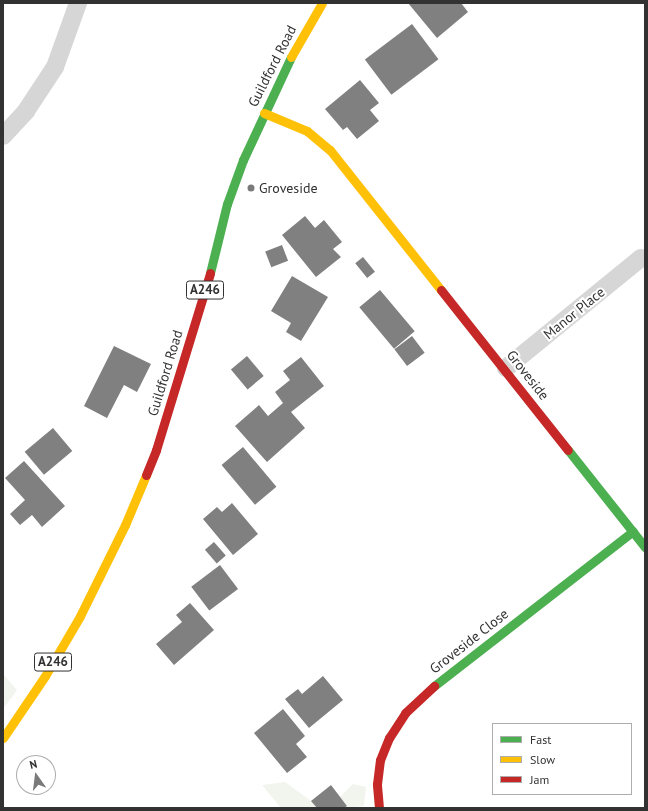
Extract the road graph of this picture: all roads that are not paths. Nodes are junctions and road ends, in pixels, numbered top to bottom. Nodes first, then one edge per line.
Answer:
1 (78, 3) edge
2 (322, 3) edge
3 (264, 113) junction
4 (3, 136) edge
5 (642, 258) dead end
6 (506, 368) junction
7 (633, 531) junction
8 (645, 547) edge
9 (3, 738) edge
10 (379, 808) edge

1 - 4 street
2 - 3 street, Guildford Road / A246
3 - 6 street, Groveside
3 - 9 street, Guildford Road / A246
5 - 6 street, Manor Place
6 - 7 street, Groveside
7 - 8 street, Groveside
7 - 10 street, Groveside Close

